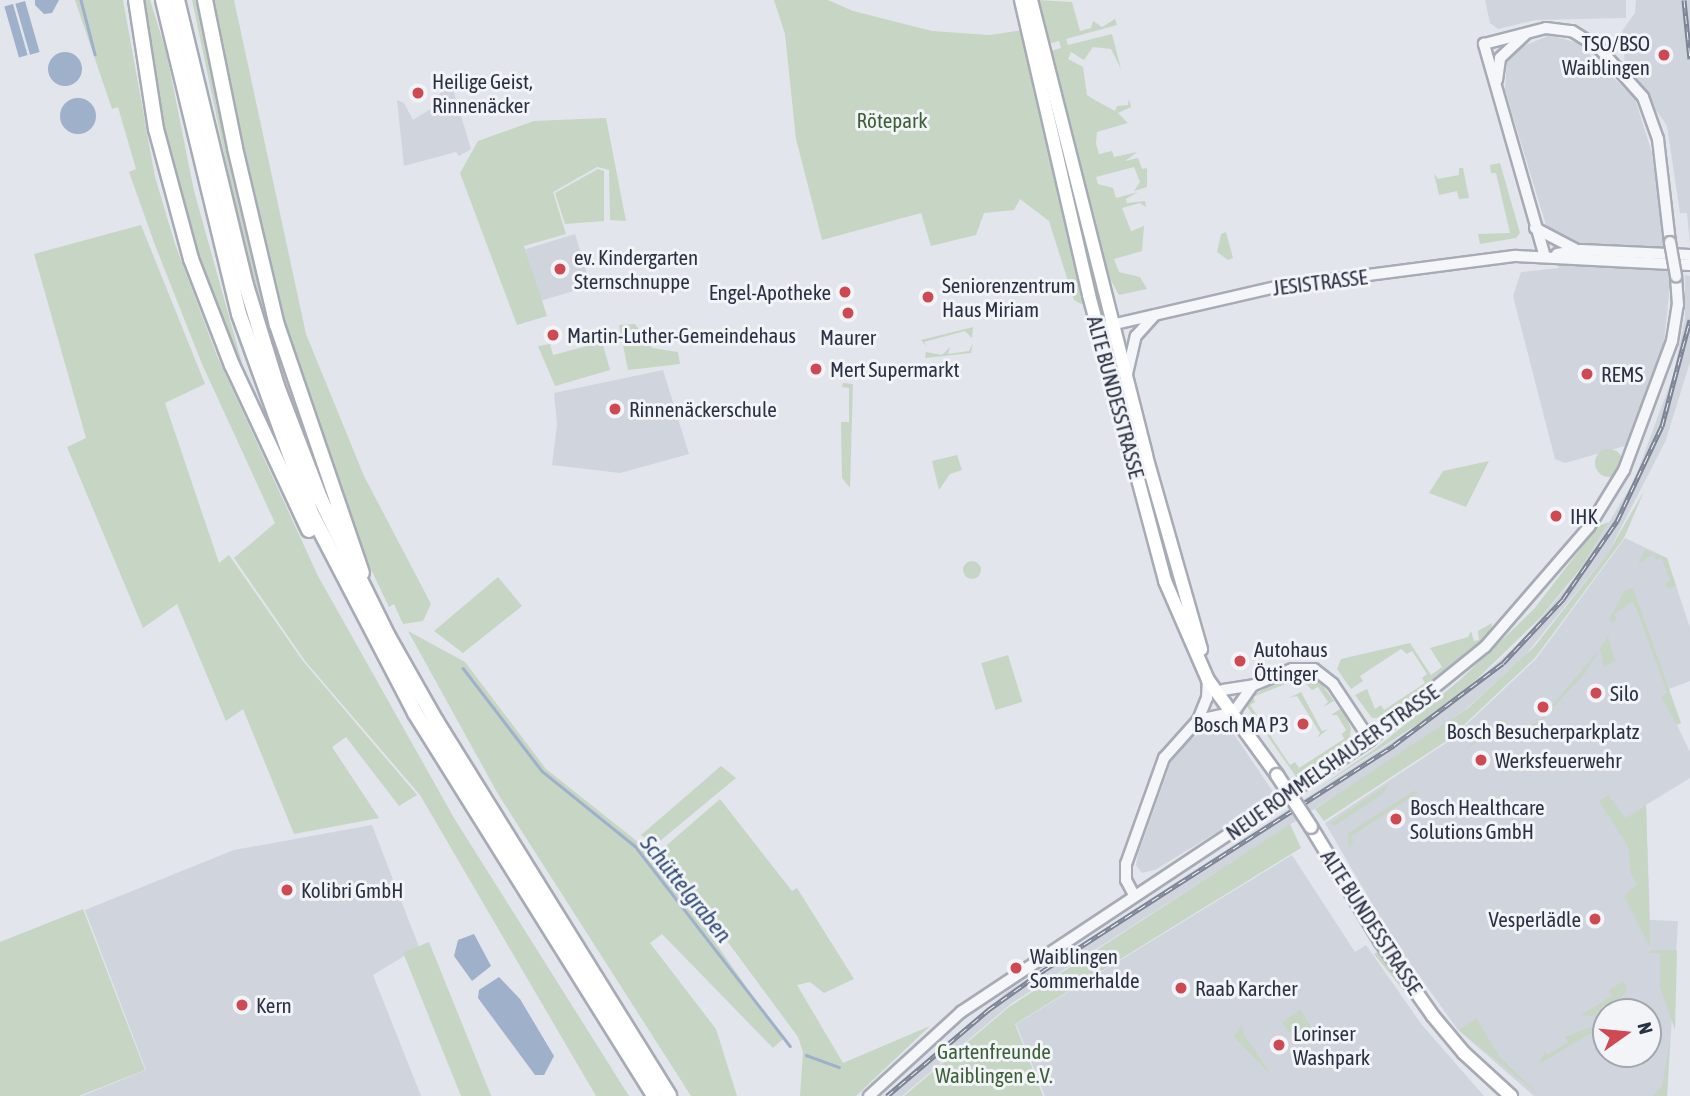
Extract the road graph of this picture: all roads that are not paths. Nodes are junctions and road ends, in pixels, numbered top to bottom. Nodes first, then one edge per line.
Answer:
1 (136, 0) edge
2 (163, 0) edge
3 (177, 0) edge
4 (205, 0) edge
5 (1021, 0) edge
6 (1031, 0) edge
7 (1530, 30) junction
8 (1519, 39) junction
9 (1485, 48) junction
10 (1498, 101) junction
11 (1535, 228) junction
12 (1581, 250) junction
13 (1690, 255) edge
14 (1545, 257) junction
15 (1690, 265) edge
16 (1157, 313) junction
17 (1113, 324) junction
18 (1098, 328) junction
19 (1127, 380) junction
20 (367, 595) junction
21 (375, 643) junction
22 (1208, 680) junction
23 (1254, 685) junction
24 (1223, 690) junction
25 (1233, 711) junction
26 (1198, 720) junction
27 (1370, 740) junction
28 (1134, 895) junction
29 (1502, 1091) edge
30 (654, 1096) edge
31 (669, 1096) edge
32 (869, 1096) edge
33 (1511, 1096) edge

1 - 21 highway
2 - 21 highway
3 - 20 highway
4 - 20 highway
5 - 18 main road, ALTE BUNDESSTRASSE
6 - 17 main road, ALTE BUNDESSTRASSE
7 - 8 street
7 - 9 street, NEUE ROMMELSHAUSER STRASSE
7 - 27 street, NEUE ROMMELSHAUSER STRASSE, bridge
8 - 9 street
8 - 10 street
9 - 10 street
10 - 11 street
11 - 12 street
11 - 14 street
12 - 13 street, JESISTRASSE
12 - 14 street, JESISTRASSE
14 - 15 street, JESISTRASSE
14 - 16 street, JESISTRASSE
16 - 17 street, JESISTRASSE
16 - 19 street
17 - 18 street, JESISTRASSE
17 - 19 main road, ALTE BUNDESSTRASSE
18 - 22 main road, ALTE BUNDESSTRASSE
19 - 24 main road, ALTE BUNDESSTRASSE
20 - 31 highway
21 - 30 highway
22 - 25 main road, ALTE BUNDESSTRASSE
22 - 26 street
23 - 24 street
23 - 25 street
23 - 27 street
24 - 25 main road, ALTE BUNDESSTRASSE
25 - 26 street
25 - 29 main road, ALTE BUNDESSTRASSE, bridge
26 - 28 street
27 - 28 street, NEUE ROMMELSHAUSER STRASSE
28 - 32 street, NEUE ROMMELSHAUSER STRASSE
29 - 33 main road, ALTE BUNDESSTRASSE

